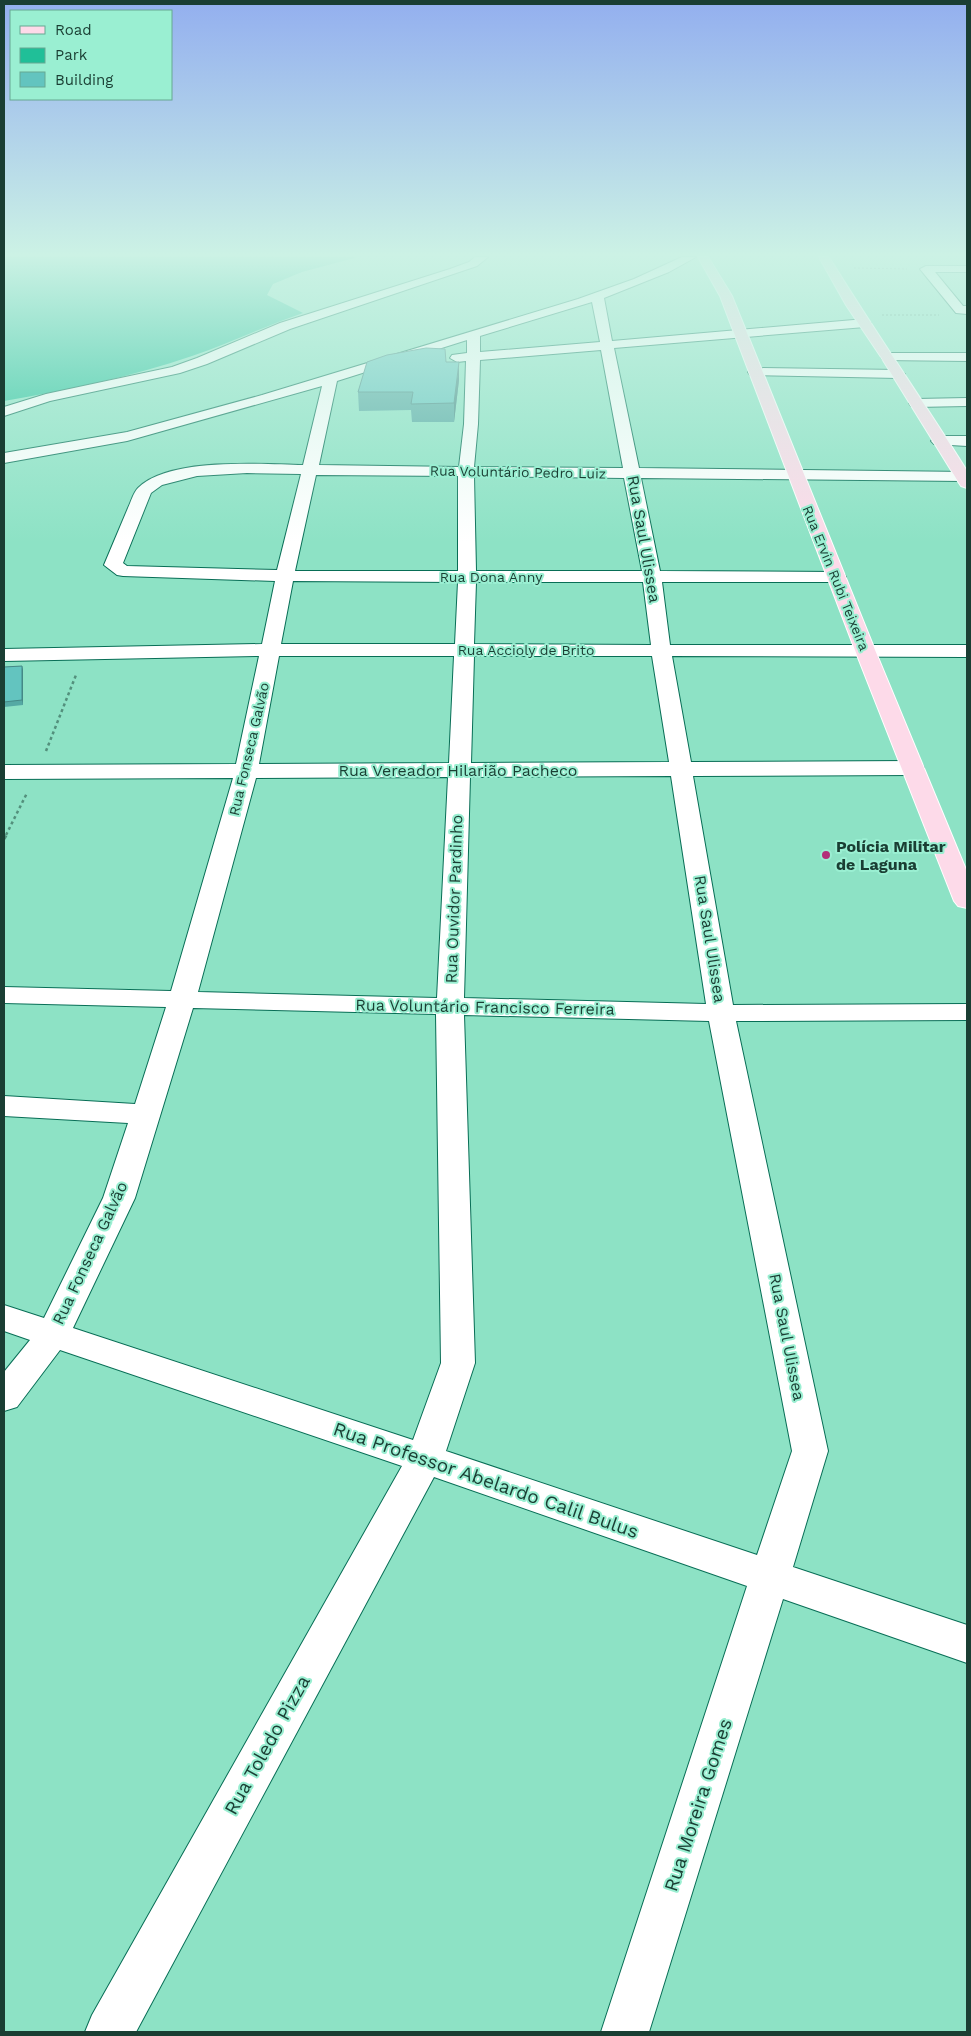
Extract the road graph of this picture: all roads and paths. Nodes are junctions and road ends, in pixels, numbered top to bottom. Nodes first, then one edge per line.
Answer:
1 (223, 352) edge
2 (440, 352) edge
3 (457, 352) edge
4 (474, 352) edge
5 (609, 352) edge
6 (747, 352) edge
7 (885, 352) edge
8 (888, 357) junction
9 (967, 357) edge
10 (376, 365) junction
11 (755, 372) junction
12 (898, 374) junction
13 (331, 378) junction
14 (967, 402) edge
15 (916, 403) junction
16 (4, 412) edge
17 (940, 441) junction
18 (967, 441) edge
19 (4, 458) edge
20 (310, 470) junction
21 (466, 472) junction
22 (632, 473) junction
23 (795, 475) junction
24 (965, 480) edge
25 (145, 572) joint
26 (285, 576) junction
27 (467, 577) junction
28 (837, 577) junction
29 (652, 578) junction
30 (661, 649) junction
31 (272, 650) junction
32 (865, 650) junction
33 (463, 651) junction
34 (967, 651) edge
35 (85, 653) junction
36 (4, 655) edge
37 (913, 768) junction
38 (682, 769) junction
39 (459, 770) junction
40 (4, 772) edge
41 (246, 772) junction
42 (37, 773) junction
43 (4, 839) edge
44 (967, 900) edge
45 (4, 995) edge
46 (182, 1000) junction
47 (450, 1006) junction
48 (967, 1012) edge
49 (721, 1013) junction
50 (4, 1106) edge
51 (146, 1114) junction
52 (4, 1318) edge
53 (53, 1335) junction
54 (4, 1397) edge
55 (425, 1458) junction
56 (771, 1577) junction
57 (967, 1644) edge
58 (109, 2032) edge
59 (625, 2032) edge

1 - 16 street
2 - 10 street
3 - 10 street
4 - 21 street, Rua Ouvidor Pardinho
5 - 22 street, Rua Saul Ulissea
6 - 11 main road, Rua Ervin Rubi Teixeira
7 - 8 main road
8 - 9 street
8 - 12 main road
10 - 13 street
11 - 12 street
11 - 23 main road, Rua Ervin Rubi Teixeira
12 - 15 main road
13 - 19 street
13 - 20 street, Rua Fonseca Galvão
14 - 15 street
15 - 17 main road
17 - 18 street
17 - 24 main road
20 - 21 street, Rua Voluntário Pedro Luiz
20 - 25 street, Rua Voluntário Pedro Luiz
20 - 26 street, Rua Fonseca Galvão
21 - 22 street, Rua Voluntário Pedro Luiz
21 - 27 street, Rua Ouvidor Pardinho
22 - 23 street, Rua Voluntário Pedro Luiz
22 - 29 street, Rua Saul Ulissea
23 - 24 street, Rua Voluntário Pedro Luiz
23 - 28 main road, Rua Ervin Rubi Teixeira
25 - 26 street, Rua Dona Anny
26 - 27 street, Rua Dona Anny
26 - 31 street, Rua Fonseca Galvão
27 - 29 street, Rua Dona Anny
27 - 33 street, Rua Ouvidor Pardinho
28 - 29 street, Rua Dona Anny
28 - 32 main road, Rua Ervin Rubi Teixeira
29 - 30 street, Rua Saul Ulissea
30 - 32 street, Rua Accioly de Brito
30 - 33 street, Rua Accioly de Brito
30 - 38 street, Rua Saul Ulissea
31 - 33 street, Rua Accioly de Brito
31 - 35 street, Rua Accioly de Brito
31 - 41 street, Rua Fonseca Galvão
32 - 34 street, Rua Accioly de Brito
32 - 37 main road, Rua Ervin Rubi Teixeira
33 - 39 street, Rua Ouvidor Pardinho
35 - 36 street, Rua Accioly de Brito
35 - 42 path
37 - 38 street, Rua Vereador Hilarião Pacheco
37 - 44 main road, Rua Ervin Rubi Teixeira
38 - 39 street, Rua Vereador Hilarião Pacheco
38 - 49 street, Rua Saul Ulissea
39 - 41 street, Rua Vereador Hilarião Pacheco
39 - 47 street, Rua Ouvidor Pardinho
40 - 42 street, Rua Vereador Hilarião Pacheco
41 - 42 street, Rua Vereador Hilarião Pacheco
41 - 46 street, Rua Fonseca Galvão
42 - 43 path
45 - 46 street, Rua Voluntário Francisco Ferreira
46 - 47 street, Rua Voluntário Francisco Ferreira
46 - 51 street, Rua Fonseca Galvão
47 - 49 street, Rua Voluntário Francisco Ferreira
47 - 55 street, Rua Ouvidor Pardinho
48 - 49 street, Rua Voluntário Francisco Ferreira
49 - 56 street, Rua Saul Ulissea
50 - 51 street
51 - 53 street, Rua Fonseca Galvão
52 - 53 street, Rua Professor Abelardo Calil Bulus
53 - 54 street, Rua Fonseca Galvão
53 - 55 street, Rua Professor Abelardo Calil Bulus
55 - 56 street, Rua Professor Abelardo Calil Bulus
55 - 58 street, Rua Toledo Pizza
56 - 57 street, Rua Professor Abelardo Calil Bulus
56 - 59 street, Rua Moreira Gomes

